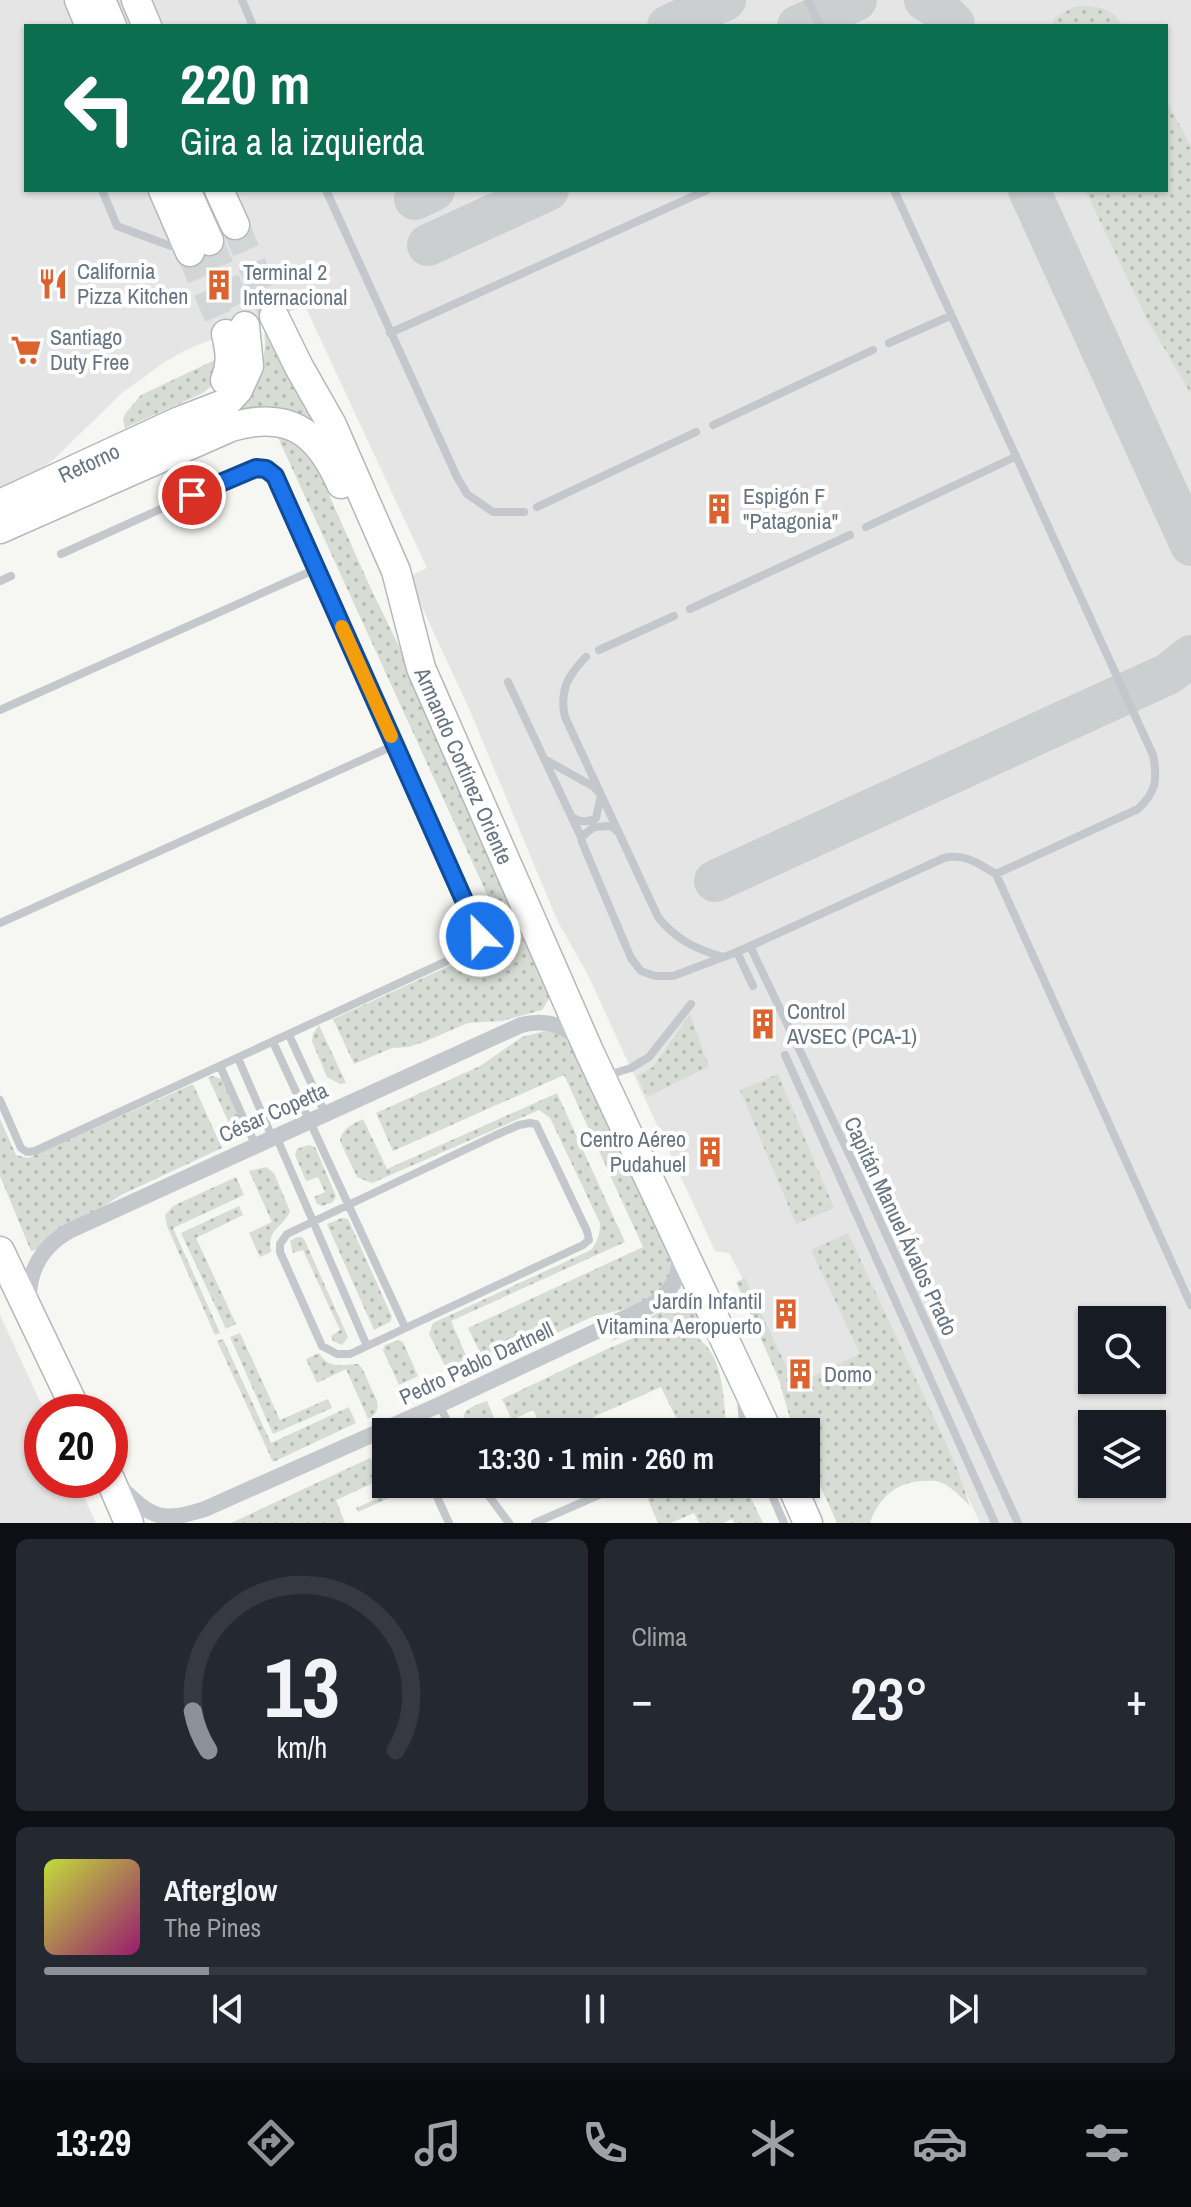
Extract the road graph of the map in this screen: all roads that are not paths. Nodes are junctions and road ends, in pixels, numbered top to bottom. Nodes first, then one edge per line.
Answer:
1 (79, 0) edge
2 (101, 0) edge
3 (136, 0) edge
4 (242, 0) edge
5 (808, 0) edge
6 (89, 24) edge
7 (111, 24) edge
8 (146, 24) edge
9 (252, 24) edge
10 (819, 24) edge
11 (103, 192) edge
12 (164, 192) edge
13 (186, 192) edge
14 (220, 192) edge
15 (327, 192) edge
16 (703, 192) edge
17 (895, 192) edge
18 (235, 225) tunnel mouth
19 (196, 247) junction
20 (274, 316) tunnel mouth
21 (950, 316) junction
22 (236, 330) tunnel mouth
23 (390, 333) junction
24 (889, 343) dead end
25 (873, 350) dead end
26 (713, 425) dead end
27 (696, 432) dead end
28 (1015, 457) junction
29 (0, 504) edge
30 (537, 507) dead end
31 (524, 512) dead end
32 (866, 527) dead end
33 (0, 529) edge
34 (850, 535) dead end
35 (61, 554) dead end
36 (316, 569) junction
37 (11, 576) dead end
38 (0, 581) edge
39 (690, 609) dead end
40 (674, 616) dead end
41 (599, 650) dead end
42 (586, 657) dead end
43 (421, 668) junction
44 (508, 682) dead end
45 (0, 710) edge
46 (395, 745) junction
47 (546, 760) junction
48 (601, 795) junction
49 (572, 818) junction
50 (619, 833) junction
51 (581, 837) junction
52 (996, 874) junction
53 (0, 923) edge
54 (750, 946) junction
55 (737, 952) junction
56 (724, 957) junction
57 (753, 986) dead end
58 (691, 1004) dead end
59 (289, 1035) junction
60 (273, 1042) junction
61 (589, 1051) junction
62 (785, 1055) dead end
63 (238, 1058) junction
64 (220, 1066) junction
65 (601, 1077) junction
66 (819, 1092) junction
67 (0, 1100) edge
68 (325, 1113) junction
69 (813, 1116) junction
70 (309, 1120) junction
71 (838, 1133) junction
72 (274, 1136) junction
73 (255, 1144) junction
74 (348, 1205) junction
75 (312, 1220) junction
76 (673, 1227) junction
77 (0, 1251) edge
78 (1191, 1305) edge
79 (33, 1321) junction
80 (405, 1327) junction
81 (367, 1346) junction
82 (738, 1366) junction
83 (68, 1394) edge
84 (439, 1405) junction
85 (418, 1418) edge
86 (446, 1418) edge
87 (743, 1418) edge
88 (762, 1418) edge
89 (372, 1440) edge
90 (128, 1494) edge
91 (118, 1498) edge
92 (437, 1498) edge
93 (490, 1498) edge
94 (592, 1498) edge
95 (773, 1498) edge
96 (797, 1498) edge
97 (129, 1523) edge
98 (449, 1523) edge
99 (509, 1523) edge
100 (535, 1523) edge
101 (784, 1523) edge
102 (808, 1523) edge
103 (995, 1523) edge
104 (1018, 1523) edge

1 - 6 highway
2 - 7 highway
3 - 8 highway
4 - 9 lane
5 - 10 lane
11 - 19 lane
12 - 19 highway
13 - 19 highway
14 - 18 highway
15 - 23 lane
16 - 23 lane
17 - 21 lane
20 - 43 highway, Armando Cortínez Oriente
21 - 24 lane
21 - 28 lane
22 - 29 highway, Retorno
23 - 31 lane
25 - 26 lane
27 - 30 lane
28 - 32 lane
28 - 52 lane
33 - 43 highway
34 - 39 lane
35 - 36 lane
36 - 45 lane
36 - 46 lane
37 - 38 lane
40 - 41 lane
42 - 48 lane
43 - 61 highway, Armando Cortínez Oriente
44 - 47 lane
46 - 53 lane
46 - 59 lane
47 - 48 lane
47 - 49 lane
48 - 49 lane
48 - 50 lane
49 - 51 lane
50 - 51 lane
50 - 56 lane
51 - 56 lane
52 - 54 lane
52 - 78 lane
54 - 55 lane
54 - 66 lane, Capitán Manuel Ávalos Prado
55 - 56 lane
55 - 57 lane
58 - 65 lane
59 - 60 lane
59 - 68 lane
60 - 63 lane
60 - 70 lane
61 - 65 highway, Armando Cortínez Oriente
61 - 68 street, César Copetta
62 - 69 lane, Capitán Manuel Ávalos Prado
63 - 64 lane
63 - 72 lane
64 - 67 lane
64 - 73 lane
65 - 76 highway, Armando Cortínez Oriente
66 - 69 lane
66 - 71 lane, Capitán Manuel Ávalos Prado
68 - 70 street, César Copetta
69 - 71 lane
69 - 103 lane, Capitán Manuel Ávalos Prado
70 - 72 street, César Copetta
70 - 74 lane
71 - 104 lane, Capitán Manuel Ávalos Prado
72 - 73 street, César Copetta
72 - 75 lane
73 - 79 street, César Copetta
74 - 75 lane
74 - 80 lane
74 - 80 lane
75 - 81 lane
75 - 81 lane
76 - 82 highway, Armando Cortínez Oriente
76 - 84 street, Pedro Pablo Dartnell
77 - 79 highway
79 - 83 highway
80 - 81 lane
82 - 87 lane
82 - 88 highway, Armando Cortínez Oriente
84 - 85 street, Pedro Pablo Dartnell
84 - 86 lane
89 - 90 street, Pedro Pablo Dartnell
91 - 97 highway
92 - 98 lane
93 - 99 lane
94 - 100 lane
95 - 101 lane
96 - 102 highway

